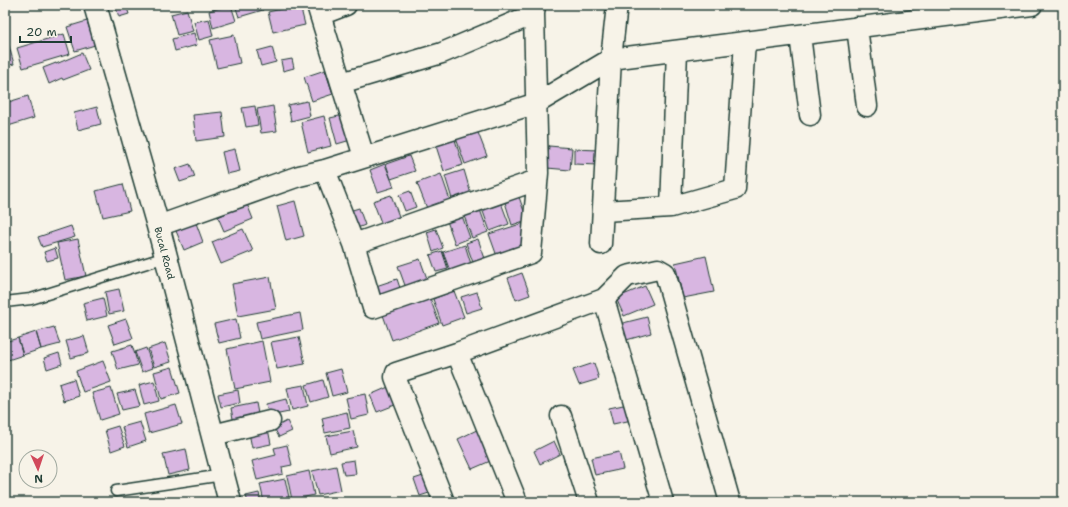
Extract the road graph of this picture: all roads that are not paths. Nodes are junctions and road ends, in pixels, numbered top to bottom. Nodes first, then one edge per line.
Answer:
1 (95, 5) edge
2 (346, 5) edge
3 (617, 5) edge
4 (1032, 5) edge
5 (535, 9) edge
6 (319, 10) edge
7 (938, 11) edge
8 (857, 28) junction
9 (800, 35) junction
10 (745, 42) junction
11 (677, 51) junction
12 (611, 59) junction
13 (341, 83) junction
14 (537, 103) junction
15 (867, 106) dead end
16 (810, 115) dead end
17 (364, 157) junction
18 (325, 170) junction
19 (537, 180) junction
20 (671, 207) junction
21 (602, 211) junction
22 (158, 226) junction
23 (354, 244) junction
24 (601, 244) dead end
25 (166, 257) junction
26 (604, 299) junction
27 (5, 302) edge
28 (458, 353) junction
29 (561, 416) dead end
30 (270, 420) dead end
31 (213, 435) junction
32 (223, 476) junction
33 (116, 491) dead end
34 (230, 502) edge
35 (444, 502) edge
36 (517, 502) edge
37 (589, 502) edge
38 (663, 502) edge
39 (730, 502) edge

1 - 22 street, Bucal Road
2 - 6 street
3 - 12 street
4 - 7 street
5 - 13 street
5 - 14 street
6 - 13 street
7 - 8 street
8 - 9 street
8 - 15 street
9 - 10 street
9 - 16 street
10 - 11 street
10 - 20 street
11 - 12 street
11 - 20 street
12 - 14 street
12 - 21 street
13 - 17 street
14 - 17 street
14 - 19 street
17 - 18 street
18 - 22 street
18 - 23 street
19 - 23 street
19 - 23 street
20 - 21 street
21 - 24 street
22 - 25 street, Bucal Road
25 - 27 lane
25 - 31 street, Bucal Road
26 - 28 street
26 - 38 street
26 - 39 street
28 - 35 street
28 - 36 street
29 - 37 street
30 - 31 street
31 - 32 street, Bucal Road
32 - 33 lane
32 - 34 street, Bucal Road

